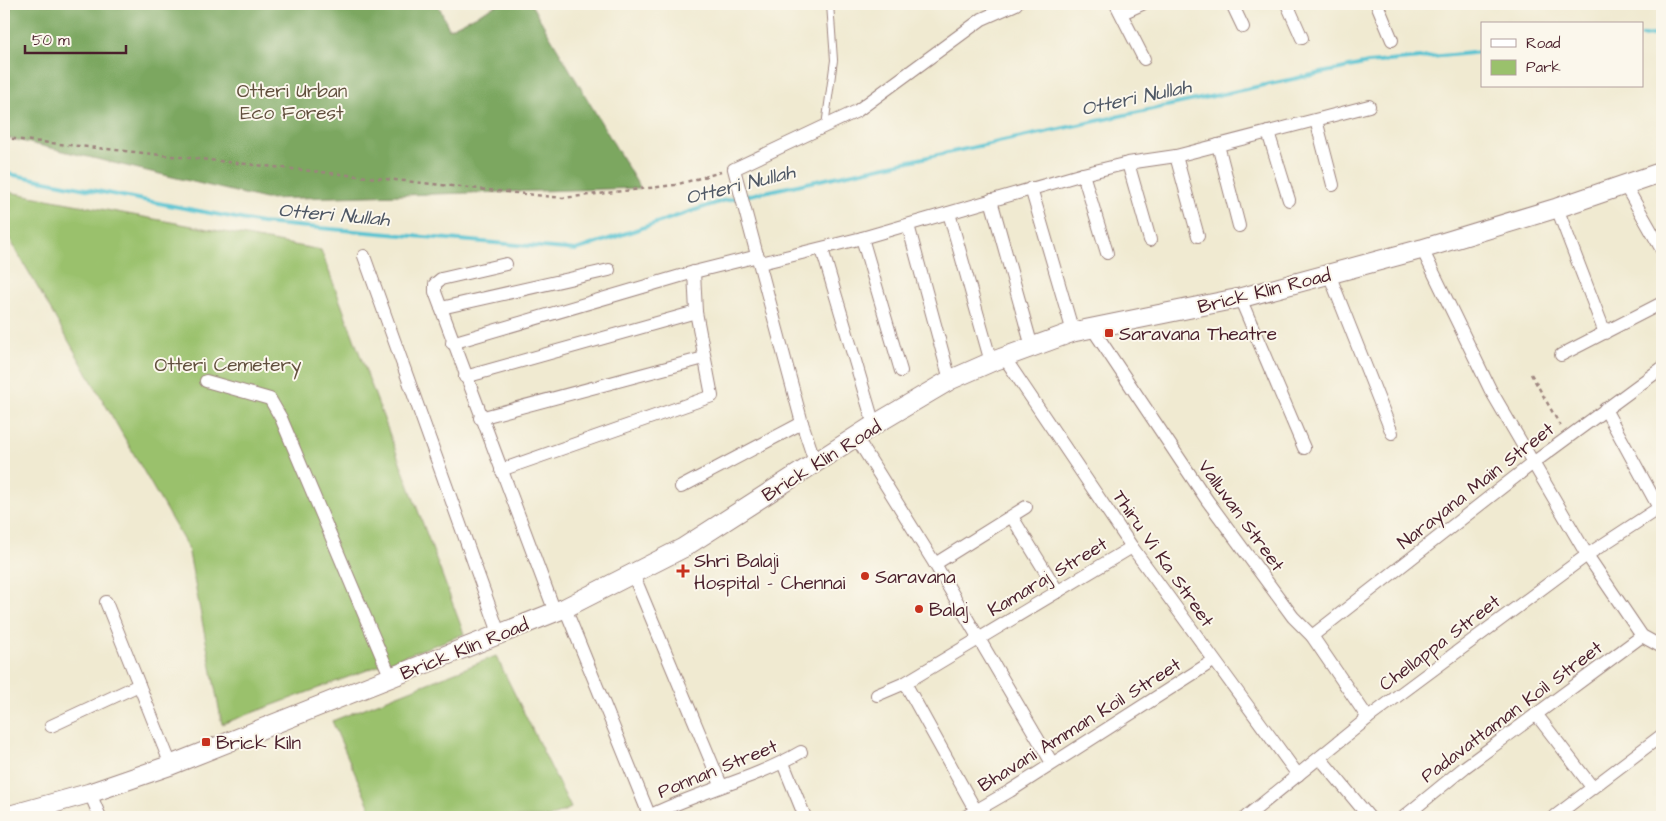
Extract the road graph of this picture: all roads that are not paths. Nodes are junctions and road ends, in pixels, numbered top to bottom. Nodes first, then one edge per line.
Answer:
1 (830, 4) edge
2 (1016, 4) edge
3 (1142, 4) edge
4 (1232, 4) edge
5 (1287, 4) edge
6 (1377, 4) edge
7 (1119, 8) edge
8 (1243, 27) dead end
9 (1302, 38) dead end
10 (1392, 40) dead end
11 (1144, 59) dead end
12 (1370, 106) dead end
13 (1316, 120) junction
14 (825, 127) junction
15 (1268, 132) junction
16 (1218, 145) junction
17 (1176, 156) junction
18 (1128, 163) junction
19 (1662, 172) edge
20 (1083, 174) junction
21 (1334, 185) dead end
22 (1624, 185) junction
23 (1031, 188) junction
24 (991, 200) junction
25 (1289, 200) dead end
26 (1557, 208) junction
27 (949, 213) junction
28 (908, 225) junction
29 (1239, 226) dead end
30 (1198, 236) dead end
31 (862, 238) junction
32 (1150, 240) dead end
33 (822, 249) junction
34 (1422, 249) junction
35 (1662, 250) edge
36 (1107, 253) dead end
37 (364, 256) dead end
38 (760, 260) junction
39 (506, 264) dead end
40 (608, 270) dead end
41 (694, 272) junction
42 (1329, 274) junction
43 (1240, 298) junction
44 (1662, 303) edge
45 (441, 308) junction
46 (696, 312) junction
47 (1092, 328) junction
48 (1073, 332) junction
49 (1605, 332) junction
50 (452, 343) junction
51 (1032, 347) junction
52 (1561, 354) dead end
53 (704, 358) junction
54 (998, 360) junction
55 (1662, 368) edge
56 (901, 371) dead end
57 (465, 377) junction
58 (950, 380) junction
59 (206, 381) dead end
60 (1605, 409) junction
61 (480, 418) junction
62 (802, 423) junction
63 (874, 425) junction
64 (1392, 433) dead end
65 (856, 437) junction
66 (1304, 448) dead end
67 (815, 462) junction
68 (1533, 463) junction
69 (501, 470) junction
70 (681, 487) dead end
71 (1026, 507) dead end
72 (1661, 510) edge
73 (1012, 517) junction
74 (1132, 547) junction
75 (1587, 555) junction
76 (935, 564) junction
77 (633, 574) junction
78 (1058, 592) junction
79 (106, 602) dead end
80 (560, 610) junction
81 (498, 633) junction
82 (1312, 636) junction
83 (1642, 636) junction
84 (978, 640) junction
85 (1660, 644) edge
86 (1213, 661) junction
87 (391, 678) junction
88 (905, 683) junction
89 (139, 685) junction
90 (877, 694) dead end
91 (1536, 714) junction
92 (1368, 718) junction
93 (51, 726) dead end
94 (1662, 735) edge
95 (801, 752) dead end
96 (1320, 758) junction
97 (783, 763) junction
98 (1052, 763) junction
99 (171, 765) junction
100 (1298, 775) junction
101 (722, 785) junction
102 (1592, 788) junction
103 (90, 793) junction
104 (971, 814) edge
105 (4, 817) edge
106 (100, 817) edge
107 (649, 817) edge
108 (805, 817) edge
109 (1246, 817) edge
110 (1369, 817) edge
111 (1404, 817) edge
112 (1554, 817) edge

1 - 14 lane
2 - 14 street
3 - 7 street
4 - 8 street
5 - 9 street
6 - 10 street
7 - 11 street
12 - 13 street
13 - 15 street
13 - 21 street
14 - 38 street
15 - 16 street
15 - 25 street
16 - 17 street
16 - 29 street
17 - 18 street
17 - 30 street
18 - 20 street
18 - 32 street
19 - 22 main road, Brick Klin Road
20 - 23 street
20 - 36 street
22 - 26 main road, Brick Klin Road
22 - 35 street
23 - 24 street
23 - 48 street
24 - 27 street
24 - 51 street
26 - 34 main road, Brick Klin Road
26 - 49 street
27 - 28 street
27 - 54 street, Thiru Vi Ka Street
28 - 31 street
28 - 58 street
31 - 33 street
31 - 56 street
33 - 38 street
33 - 63 street
34 - 42 main road, Brick Klin Road
34 - 68 street
37 - 81 street
38 - 41 street
38 - 62 street
39 - 45 street
40 - 45 street
41 - 46 street
41 - 50 street
42 - 43 main road, Brick Klin Road
42 - 64 street
43 - 47 main road, Brick Klin Road
43 - 66 street
44 - 49 street
45 - 50 street
46 - 53 street
46 - 57 street
47 - 48 main road, Brick Klin Road
47 - 82 street, Valluvan Street
48 - 51 main road, Brick Klin Road
49 - 52 street
50 - 57 street
51 - 54 main road, Brick Klin Road
53 - 61 street
53 - 69 street
54 - 58 main road, Brick Klin Road
54 - 74 street, Thiru Vi Ka Street
55 - 60 street, Narayana Main Street
57 - 61 street
58 - 63 main road, Brick Klin Road
59 - 87 street
60 - 68 street, Narayana Main Street
60 - 72 street
61 - 69 street
62 - 67 street
62 - 70 street
63 - 65 main road, Brick Klin Road
65 - 67 main road, Brick Klin Road
65 - 76 street
67 - 77 main road, Brick Klin Road
68 - 75 street
68 - 82 street, Narayana Main Street
69 - 80 street
71 - 73 street
72 - 75 street, Chellappa Street
73 - 76 street
73 - 78 street
74 - 78 street, Kamaraj Street
74 - 86 street, Thiru Vi Ka Street
75 - 83 street
75 - 92 street, Chellappa Street
76 - 84 street
77 - 80 main road, Brick Klin Road
77 - 101 street
78 - 84 street, Kamaraj Street
79 - 89 street
80 - 81 main road, Brick Klin Road
80 - 107 street
81 - 87 main road, Brick Klin Road
82 - 92 street, Valluvan Street
83 - 85 street
83 - 91 street, Padavattaman Koil Street
84 - 88 street, Kamaraj Street
84 - 98 street
86 - 98 street, Bhavani Amman Koil Street
86 - 100 street, Thiru Vi Ka Street
87 - 99 main road, Brick Klin Road
88 - 90 street, Kamaraj Street
88 - 104 street
89 - 93 street
89 - 99 street
91 - 102 street
91 - 111 street, Padavattaman Koil Street
92 - 96 street, Chellappa Street
94 - 102 street
95 - 97 street, Ponnan Street
96 - 100 street, Chellappa Street
96 - 110 street
97 - 101 street, Ponnan Street
97 - 108 street
98 - 104 street, Bhavani Amman Koil Street
99 - 103 main road, Brick Klin Road
100 - 109 street, Chellappa Street
101 - 107 street, Ponnan Street
102 - 112 street
103 - 105 main road, Brick Klin Road
103 - 106 street

